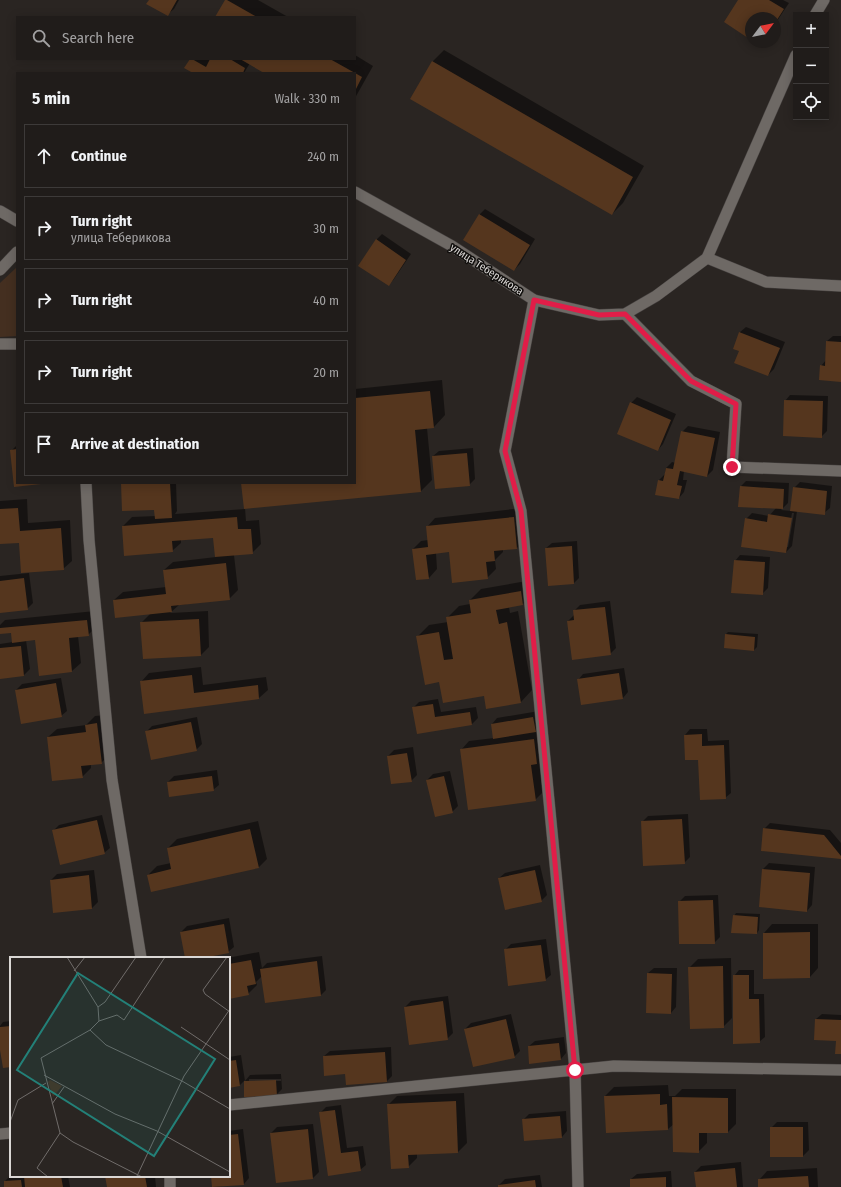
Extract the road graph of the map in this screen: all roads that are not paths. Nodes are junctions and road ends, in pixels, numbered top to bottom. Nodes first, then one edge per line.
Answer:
1 (824, 0) edge
2 (817, 12) edge
3 (793, 62) edge
4 (356, 193) edge
5 (0, 211) edge
6 (16, 220) edge
7 (16, 253) edge
8 (707, 258) junction
9 (0, 270) edge
10 (841, 286) edge
11 (534, 300) junction
12 (625, 314) junction
13 (0, 344) edge
14 (16, 344) edge
15 (841, 471) edge
16 (86, 484) edge
17 (141, 957) edge
18 (575, 1070) junction
19 (841, 1070) edge
20 (230, 1105) edge
21 (10, 1133) edge
22 (0, 1134) edge
23 (578, 1187) edge

1 - 2 street
3 - 8 street
4 - 11 street, улица Теберикова
5 - 6 street
7 - 9 street
8 - 10 street
8 - 12 street, улица Теберикова
11 - 12 street, улица Теберикова
11 - 18 street
12 - 15 street
13 - 14 street
16 - 17 street
18 - 19 street
18 - 20 street
18 - 23 street
21 - 22 street

